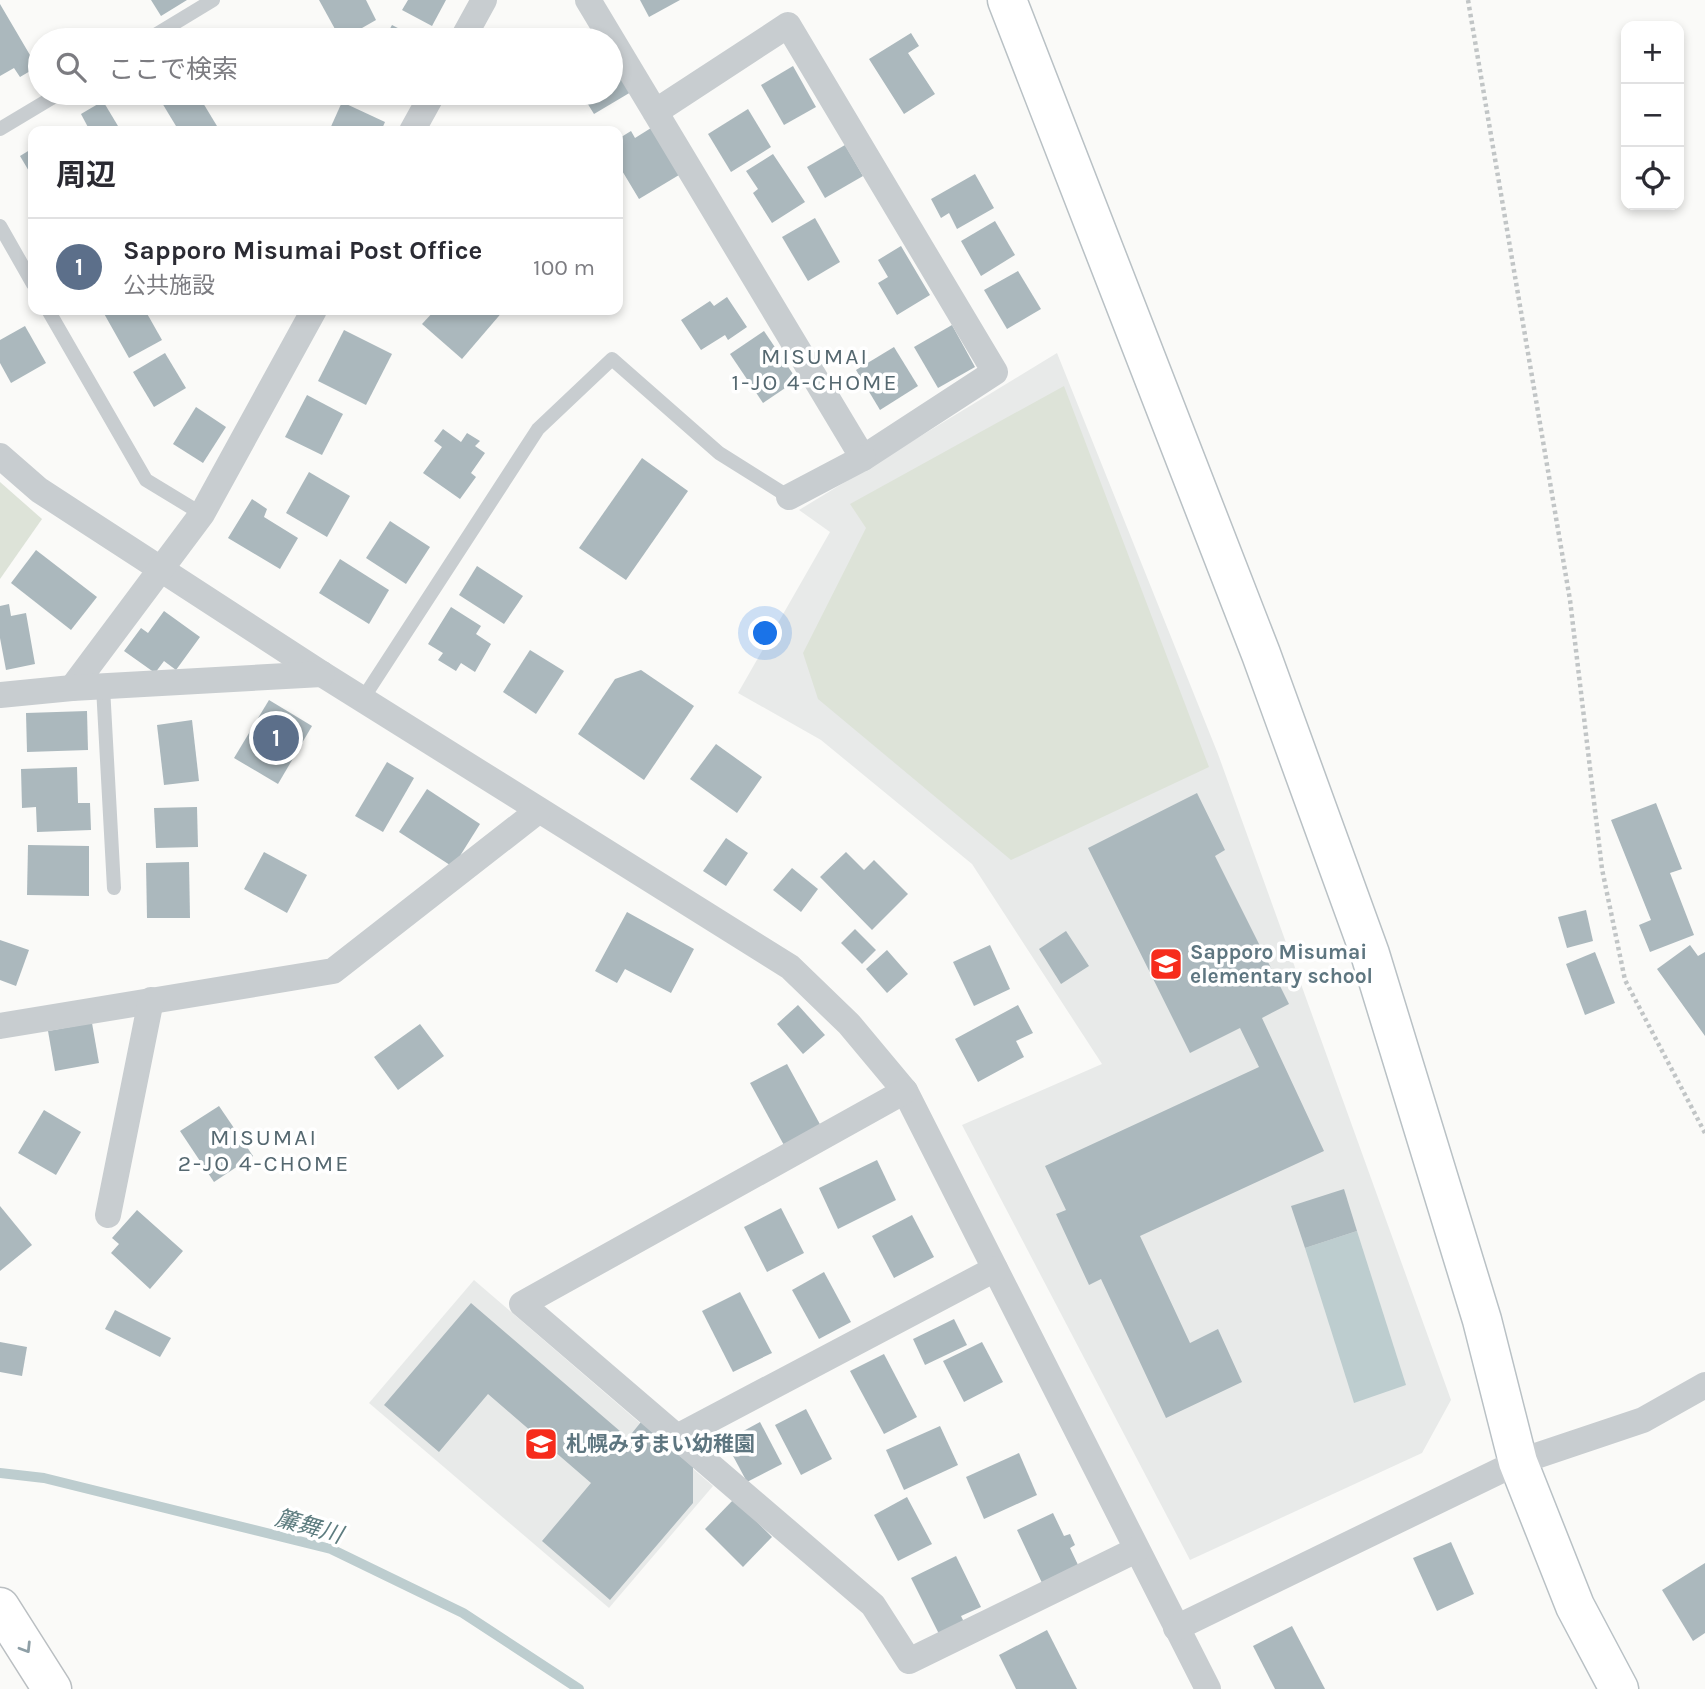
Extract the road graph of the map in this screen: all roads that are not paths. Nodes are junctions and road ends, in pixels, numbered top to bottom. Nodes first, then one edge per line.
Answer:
1 (213, 0) edge
2 (484, 0) edge
3 (589, 0) edge
4 (1007, 0) edge
5 (167, 28) edge
6 (469, 28) edge
7 (606, 28) edge
8 (623, 56) edge
9 (40, 105) edge
10 (426, 105) edge
11 (656, 111) junction
12 (415, 126) edge
13 (0, 129) edge
14 (0, 226) edge
15 (28, 275) edge
16 (51, 315) edge
17 (311, 315) edge
18 (0, 456) edge
19 (863, 458) junction
20 (789, 497) joint
21 (202, 514) junction
22 (162, 570) junction
23 (322, 674) junction
24 (103, 687) junction
25 (72, 688) junction
26 (0, 695) edge
27 (362, 699) junction
28 (538, 811) junction
29 (114, 888) dead end
30 (151, 1000) junction
31 (0, 1026) edge
32 (905, 1091) junction
33 (108, 1215) dead end
34 (995, 1269) junction
35 (1705, 1385) edge
36 (677, 1437) junction
37 (1518, 1462) junction
38 (1136, 1550) junction
39 (0, 1607) edge
40 (1175, 1628) junction
41 (52, 1689) edge
42 (1208, 1689) edge
43 (1619, 1689) edge

1 - 5 lane
2 - 6 street
3 - 7 street
4 - 37 main road
8 - 11 street
9 - 13 lane
10 - 12 street
11 - 19 street
11 - 19 street
14 - 15 lane
16 - 21 lane
17 - 21 street
18 - 22 street
19 - 20 street
20 - 27 lane
21 - 22 street
22 - 23 street
22 - 25 street
23 - 24 street
23 - 27 street
24 - 25 street
24 - 29 lane
25 - 26 street
27 - 28 street
28 - 30 street
28 - 32 street
30 - 31 street
30 - 33 street
32 - 34 street
32 - 36 street
34 - 36 street
34 - 38 street
35 - 37 street
36 - 38 street
37 - 40 street
37 - 43 main road
38 - 40 street
39 -> 41 main road
40 - 42 street

